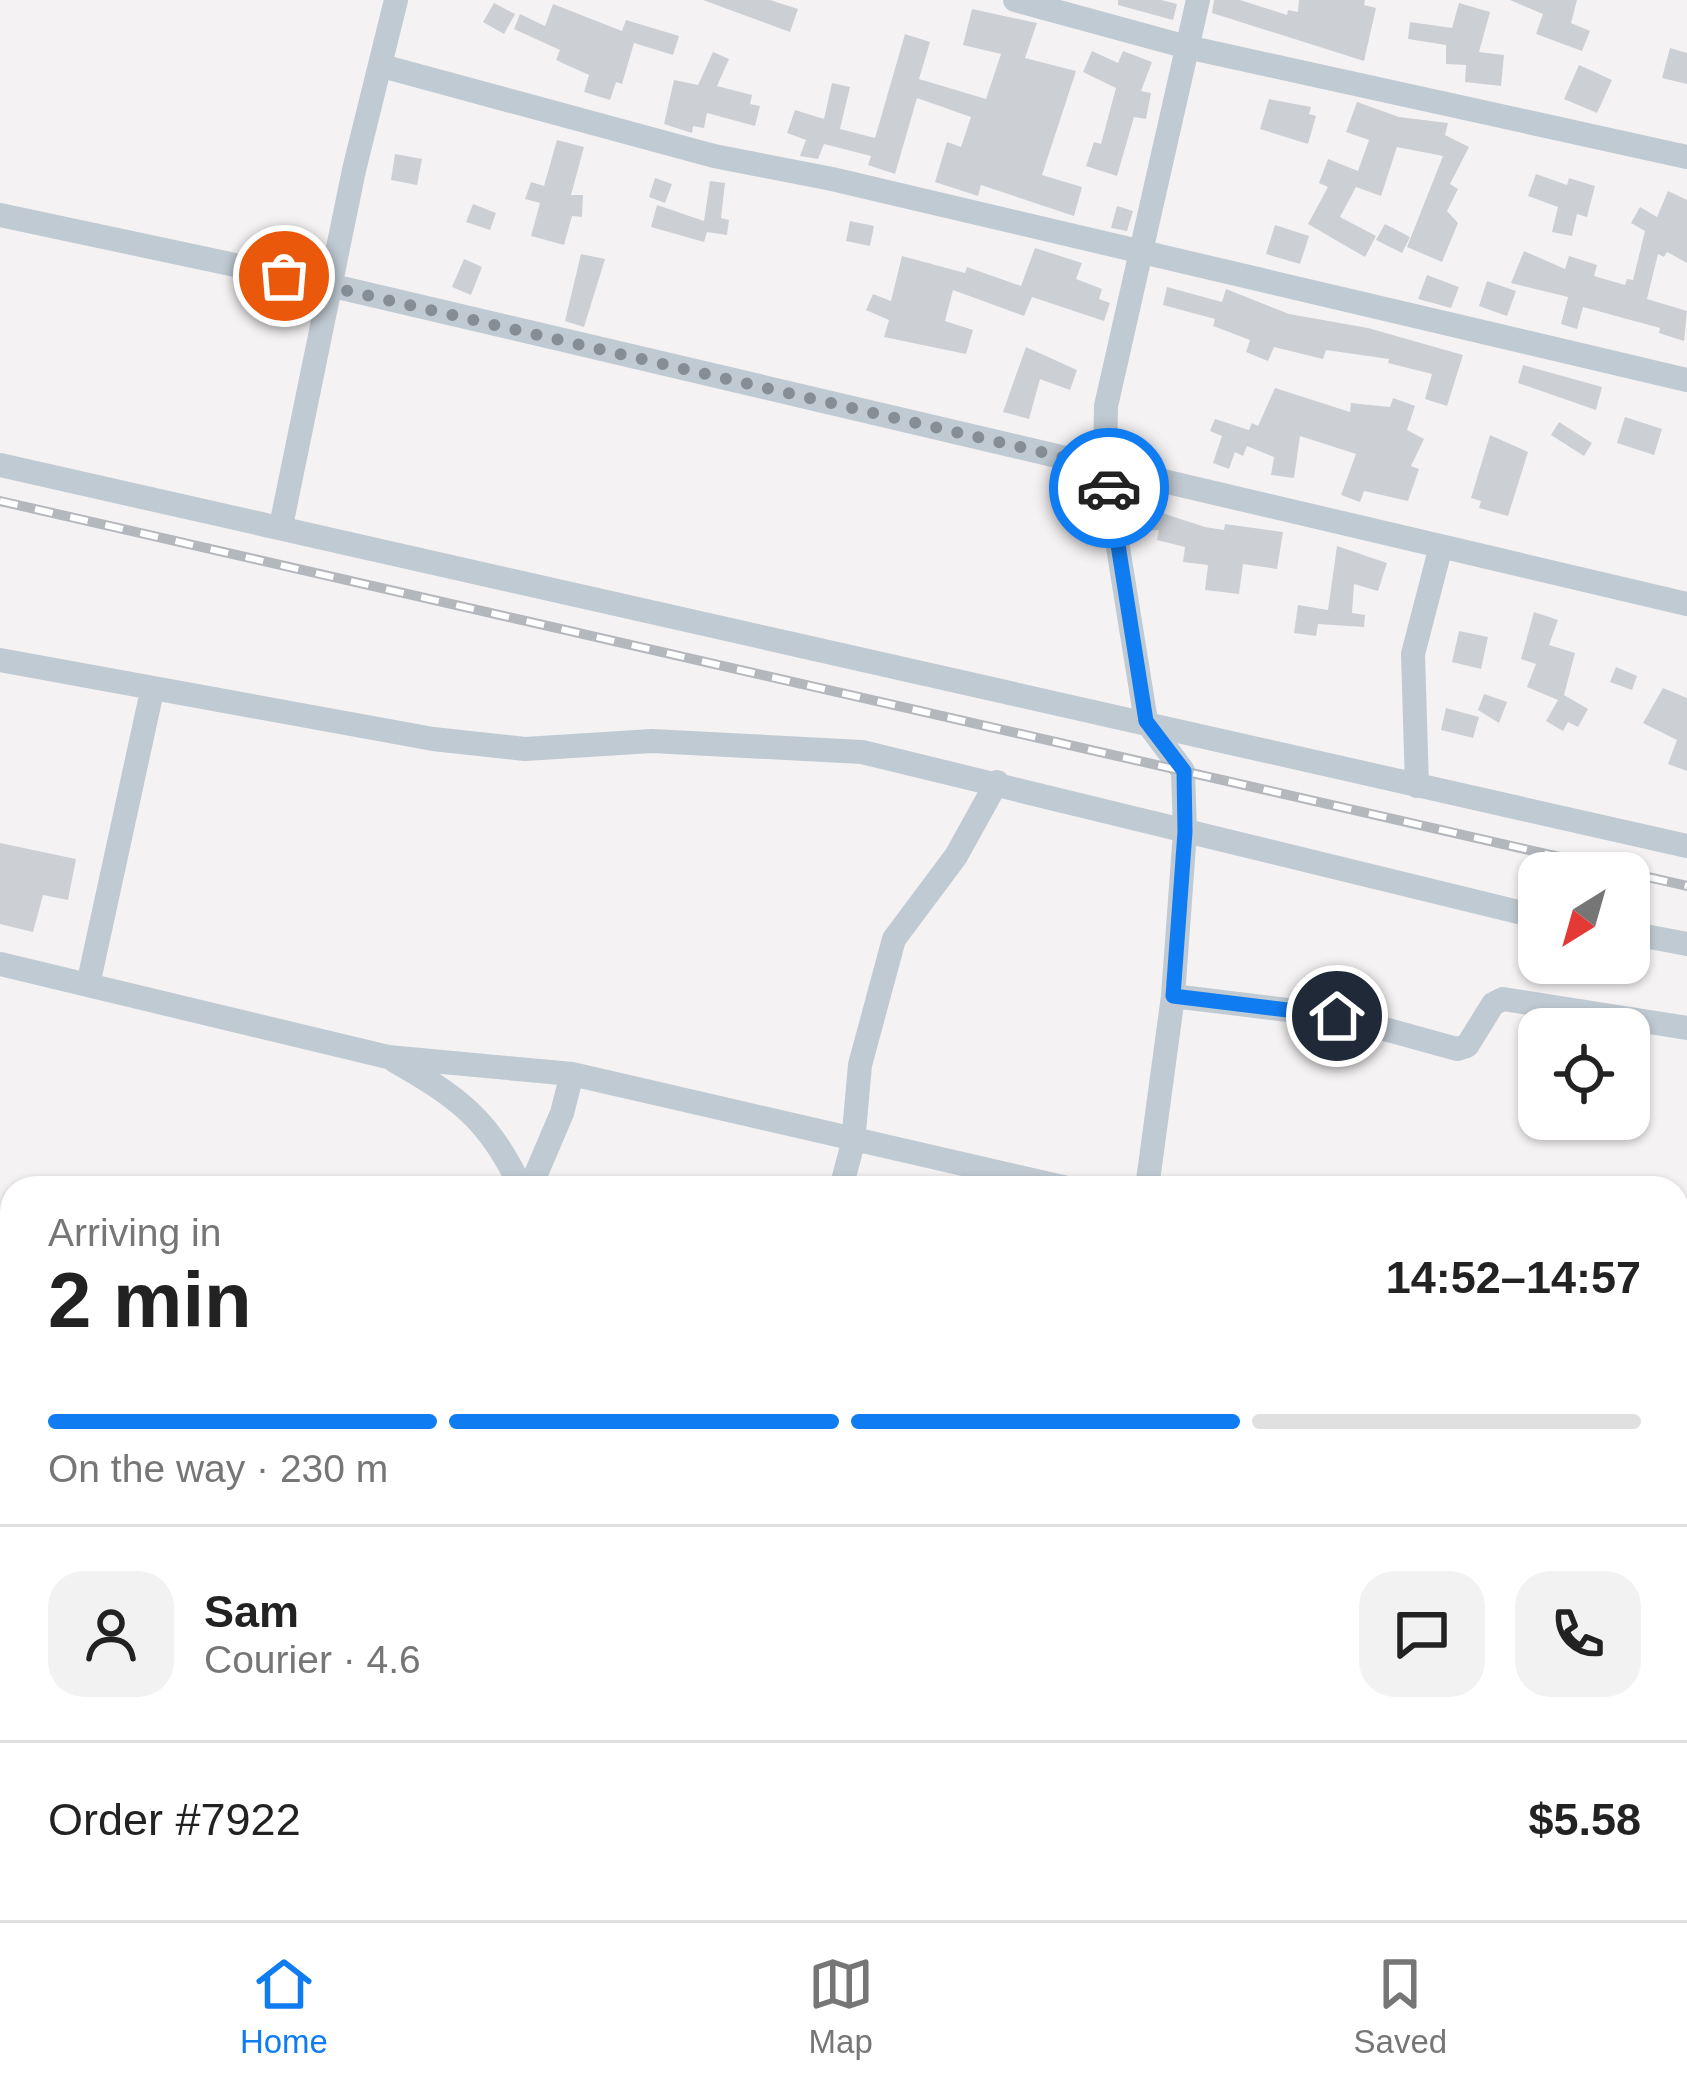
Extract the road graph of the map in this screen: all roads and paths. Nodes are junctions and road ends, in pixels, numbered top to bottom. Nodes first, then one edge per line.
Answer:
1 (396, 0) edge
2 (1015, 0) edge
3 (1198, 0) edge
4 (1187, 47) junction
5 (382, 66) junction
6 (1687, 157) edge
7 (0, 215) edge
8 (1140, 255) junction
9 (329, 285) junction
10 (1687, 380) edge
11 (0, 465) edge
12 (1106, 467) junction
13 (281, 526) junction
14 (1441, 546) junction
15 (1687, 604) edge
16 (0, 660) edge
17 (152, 691) junction
18 (1146, 721) junction
19 (997, 782) junction
20 (1417, 787) junction
21 (1185, 832) junction
22 (1687, 846) edge
23 (1518, 912) edge
24 (1650, 937) edge
25 (1687, 944) edge
26 (0, 964) edge
27 (88, 985) junction
28 (1173, 996) junction
29 (1687, 1028) edge
30 (388, 1057) junction
31 (572, 1074) junction
32 (853, 1143) junction
33 (518, 1176) edge
34 (531, 1176) edge
35 (844, 1176) edge
36 (1010, 1176) edge
37 (1149, 1176) edge

1 - 5 street
2 - 4 street
3 - 4 street
4 - 6 street
4 - 8 street
5 - 8 street
5 - 9 street
7 - 9 street
8 - 10 street
8 - 12 street
9 - 12 street
9 - 13 street
11 - 13 street
12 - 14 street
12 - 18 street
13 - 18 street
14 - 15 street
14 - 20 street
16 - 17 street
17 - 19 street
17 - 27 street
18 - 20 street
18 - 21 street
19 - 21 street
19 - 32 street
20 - 22 street
21 - 23 street
21 - 28 street
24 - 25 street
26 - 27 street
27 - 30 street
28 - 29 street
28 - 37 street
30 - 31 street
30 - 33 street
31 - 32 street
31 - 34 street
32 - 35 street
32 - 36 street

